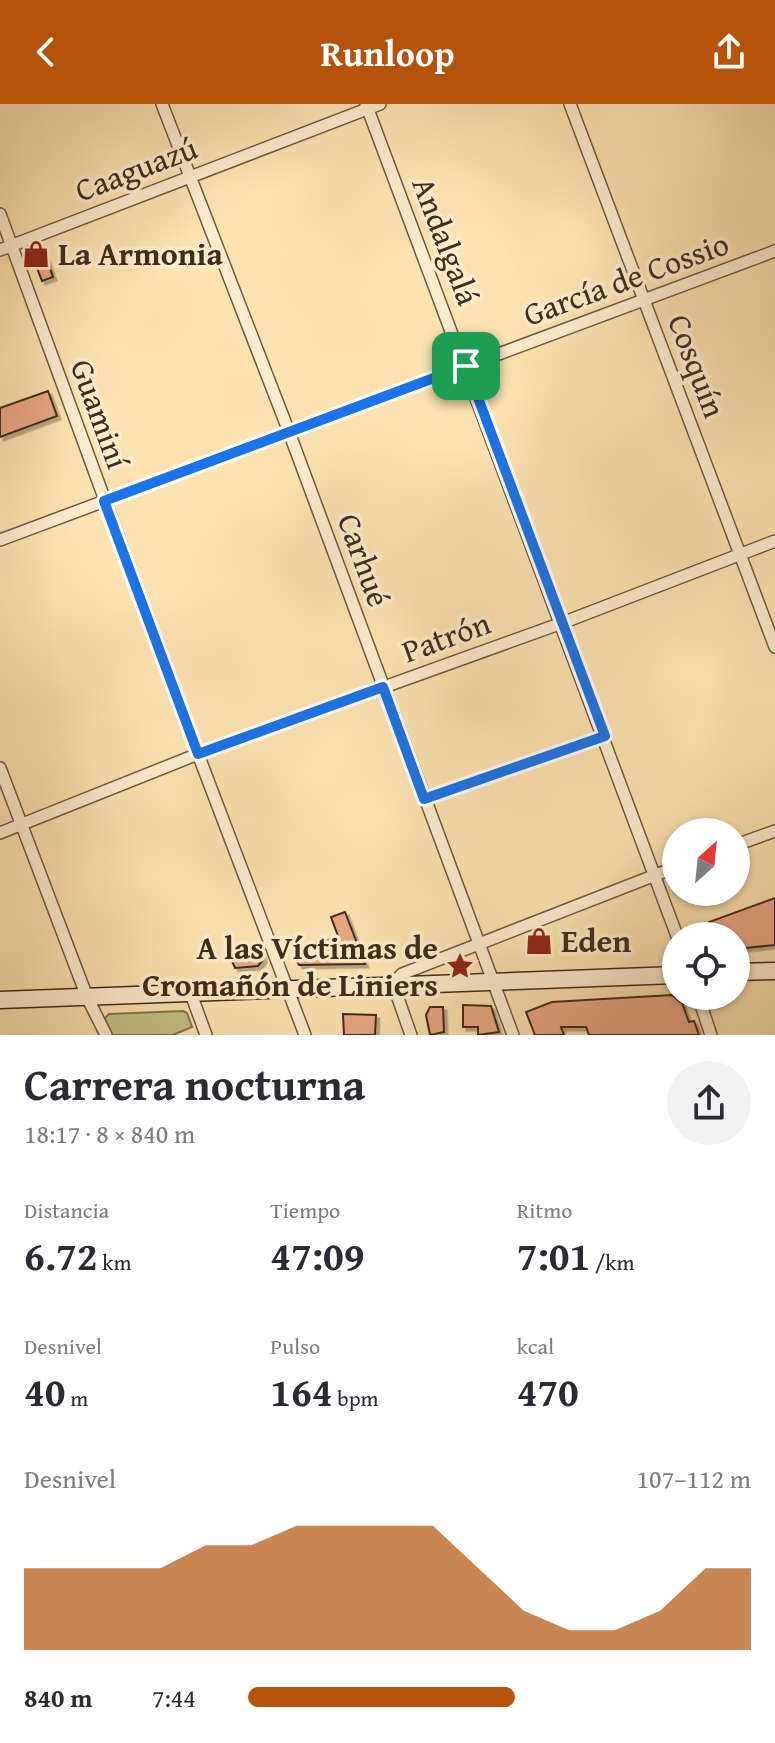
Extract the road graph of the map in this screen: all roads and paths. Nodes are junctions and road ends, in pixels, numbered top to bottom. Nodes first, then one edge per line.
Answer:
1 (162, 104) edge
2 (380, 104) edge
3 (570, 104) edge
4 (367, 107) edge
5 (188, 177) junction
6 (0, 214) edge
7 (6, 248) edge
8 (775, 251) edge
9 (644, 299) junction
10 (466, 366) junction
11 (289, 432) junction
12 (104, 501) junction
13 (0, 540) edge
14 (775, 541) edge
15 (741, 554) junction
16 (562, 623) junction
17 (775, 647) edge
18 (383, 687) junction
19 (605, 736) junction
20 (198, 754) junction
21 (0, 768) edge
22 (424, 799) junction
23 (21, 825) junction
24 (775, 831) edge
25 (0, 833) edge
26 (750, 840) edge
27 (662, 873) edge
28 (656, 875) junction
29 (672, 922) edge
30 (478, 942) junction
31 (775, 971) edge
32 (750, 972) edge
33 (662, 976) edge
34 (494, 982) junction
35 (393, 984) junction
36 (287, 989) junction
37 (191, 994) junction
38 (87, 997) junction
39 (0, 1000) edge
40 (703, 1010) edge
41 (106, 1035) edge
42 (206, 1035) edge
43 (305, 1035) edge
44 (411, 1035) edge
45 (513, 1035) edge
46 (711, 1035) edge

1 - 5 street, Carhué
2 - 4 street, Caaguazú
3 - 9 street, Cosquín
4 - 5 street, Caaguazú
4 - 10 street, Andalgalá
5 - 7 street, Caaguazú
5 - 11 street, Carhué
6 - 7 street, Guaminí
7 - 12 street, Guaminí
8 - 9 street, García de Cossio
9 - 10 street, García de Cossio
9 - 15 street, Cosquín
10 - 11 street, García de Cossio
10 - 16 street, Andalgalá
11 - 12 street, García de Cossio
11 - 18 street, Carhué
12 - 13 street, García de Cossio
12 - 20 street, Guaminí
14 - 15 street, Patrón
15 - 16 street, Patrón
15 - 17 street, Cosquín
16 - 18 street, Patrón
16 - 19 street, Andalgalá
18 - 20 street, Patrón
18 - 22 street, Carhué
19 - 22 street
19 - 28 street, Andalgalá
20 - 23 street, Patrón
20 - 36 street, Guaminí
21 - 23 street
22 - 30 street, Carhué
23 - 25 street, Patrón
23 - 38 street
24 - 26 street
27 - 28 street
28 - 29 street, Andalgalá
28 - 30 street
30 - 34 street, Carhué
30 - 35 street
31 - 32 main road
33 - 34 main road
34 - 35 main road
34 - 45 street, Carhué
35 - 36 main road
35 - 44 street
36 - 37 main road
36 - 43 street, Guaminí
37 - 38 main road
37 - 42 street
38 - 39 main road
38 - 41 street
40 - 46 street

